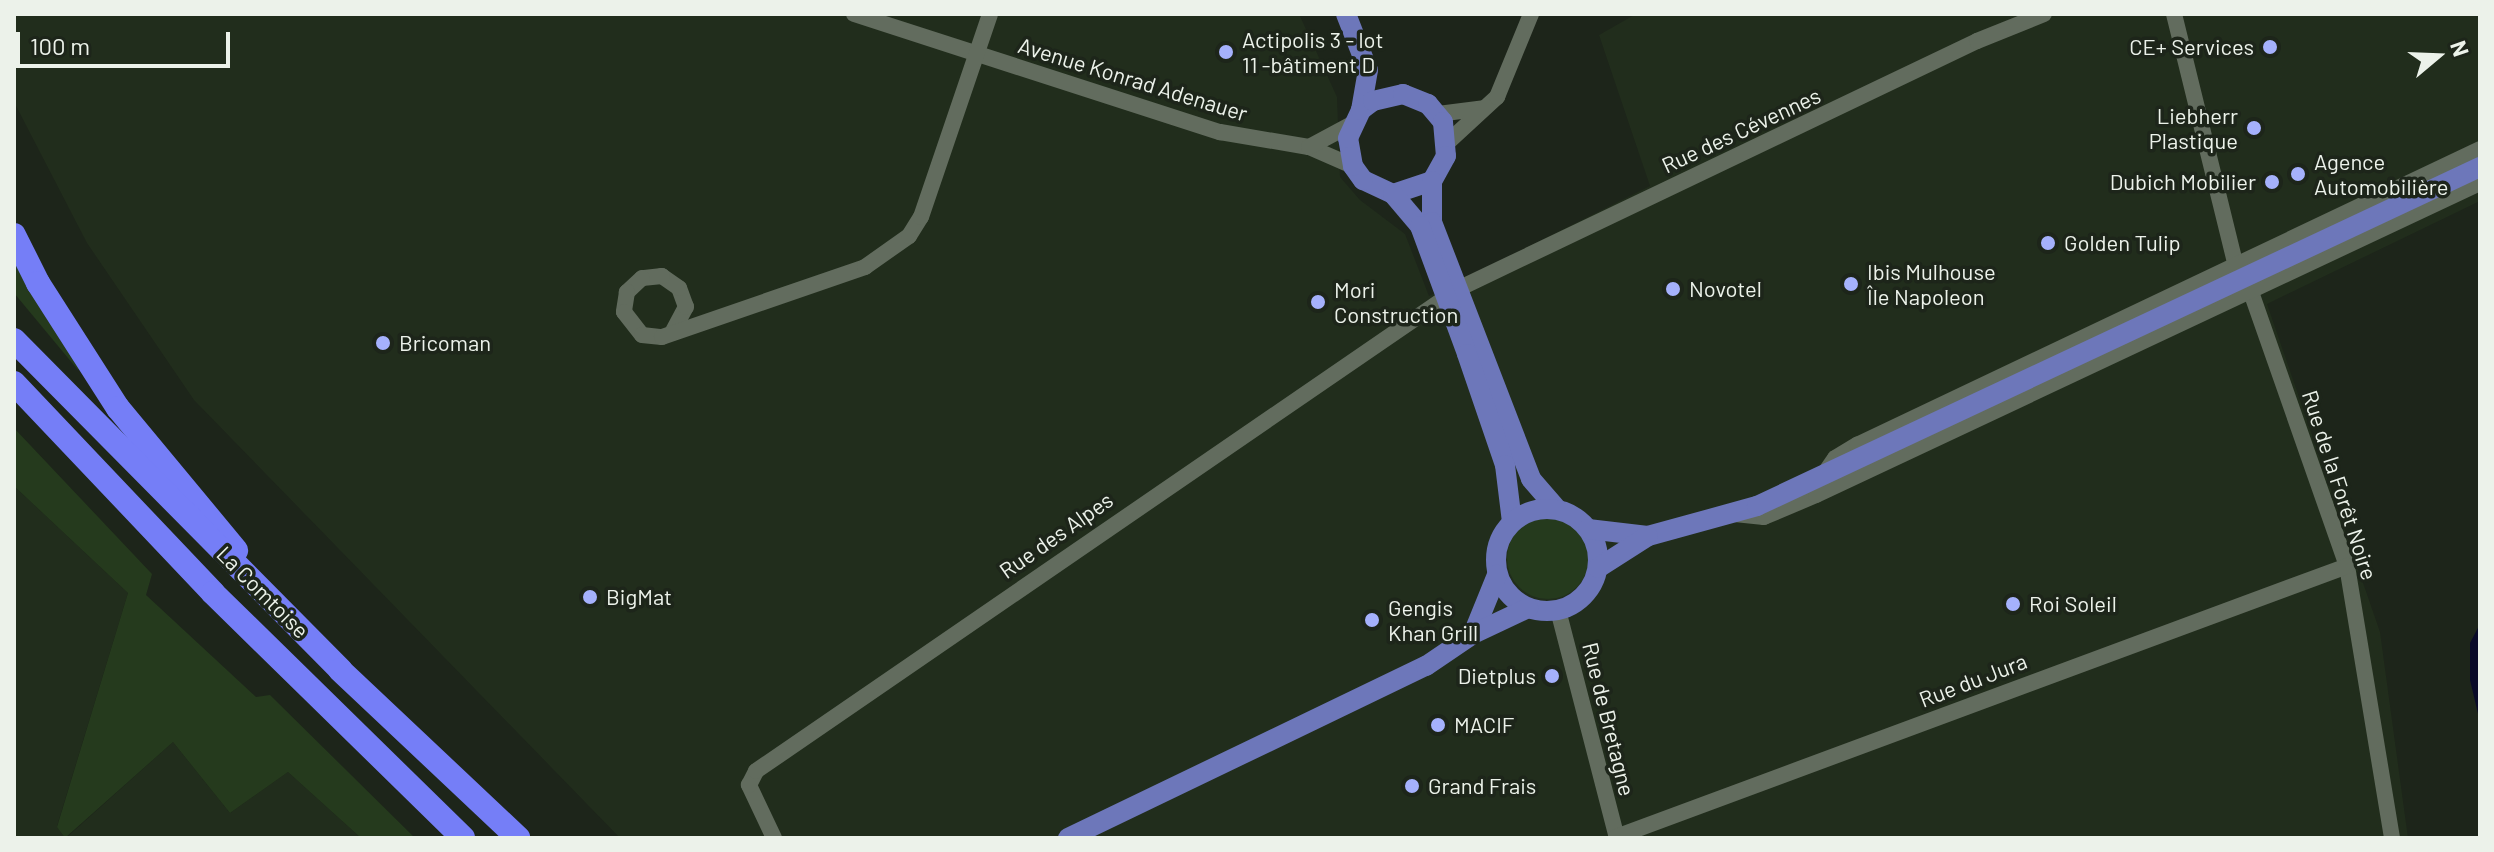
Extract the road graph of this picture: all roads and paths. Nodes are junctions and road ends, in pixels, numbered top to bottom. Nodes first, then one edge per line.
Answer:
1 (854, 14) edge
2 (990, 14) edge
3 (1346, 14) edge
4 (1531, 14) edge
5 (2044, 14) edge
6 (2174, 14) edge
7 (977, 53) junction
8 (1368, 70) junction
9 (1403, 94) junction
10 (1484, 108) junction
11 (1438, 114) junction
12 (1356, 117) junction
13 (1448, 142) junction
14 (1309, 147) junction
15 (2480, 149) edge
16 (1353, 166) junction
17 (2480, 167) edge
18 (1432, 181) junction
19 (2480, 183) edge
20 (1393, 194) junction
21 (14, 235) edge
22 (2236, 266) junction
23 (2251, 292) junction
24 (1452, 293) junction
25 (686, 307) junction
26 (719, 317) junction
27 (672, 333) junction
28 (14, 340) edge
29 (14, 383) edge
30 (14, 408) edge
31 (76, 451) junction
32 (1823, 475) junction
33 (1557, 509) junction
34 (1735, 514) junction
35 (1512, 522) junction
36 (1588, 529) junction
37 (1648, 536) junction
38 (2347, 566) junction
39 (1598, 568) junction
40 (1497, 575) junction
41 (270, 598) junction
42 (1528, 608) junction
43 (1558, 610) junction
44 (1473, 634) junction
45 (463, 838) edge
46 (518, 838) edge
47 (774, 838) edge
48 (1068, 838) edge
49 (1616, 838) edge
50 (2392, 838) edge

1 - 7 street, Avenue Konrad Adenauer
2 - 7 street
3 - 8 main road
4 - 10 street
5 - 24 street, Rue des Cévennes
6 - 22 street
7 - 14 street, Avenue Konrad Adenauer
7 - 26 street
8 - 9 main road
8 - 12 main road
9 - 11 main road
9 - 12 main road
10 - 11 street
10 - 13 street
11 - 13 main road
12 - 14 street
12 - 16 main road
13 - 18 main road
14 - 16 street, Avenue Konrad Adenauer
15 - 22 street
16 - 20 main road
17 - 32 main road
18 - 20 main road
18 - 24 main road
19 - 23 street
20 - 24 main road
21 - 41 highway
22 - 32 street
23 - 34 street
23 - 38 street, Rue de la Forêt Noire
24 - 33 main road
24 - 35 main road
24 - 47 street, Rue des Alpes
25 - 26 street
25 - 27 street
25 - 27 street
26 - 27 street
28 - 41 highway, La Comtoise
29 - 31 highway, La Comtoise
30 - 31 highway
31 - 45 highway, La Comtoise
32 - 34 main road
33 - 35 main road
33 - 36 main road
34 - 37 main road
35 - 40 main road
36 - 37 main road
36 - 39 main road
37 - 39 main road
38 - 49 street, Rue du Jura
38 - 50 street, Rue de la Forêt Noire
39 - 43 main road
40 - 42 main road
40 - 44 main road
41 - 46 highway, La Comtoise
42 - 43 main road
42 - 44 main road
43 - 49 street, Rue de Bretagne
44 - 48 main road

